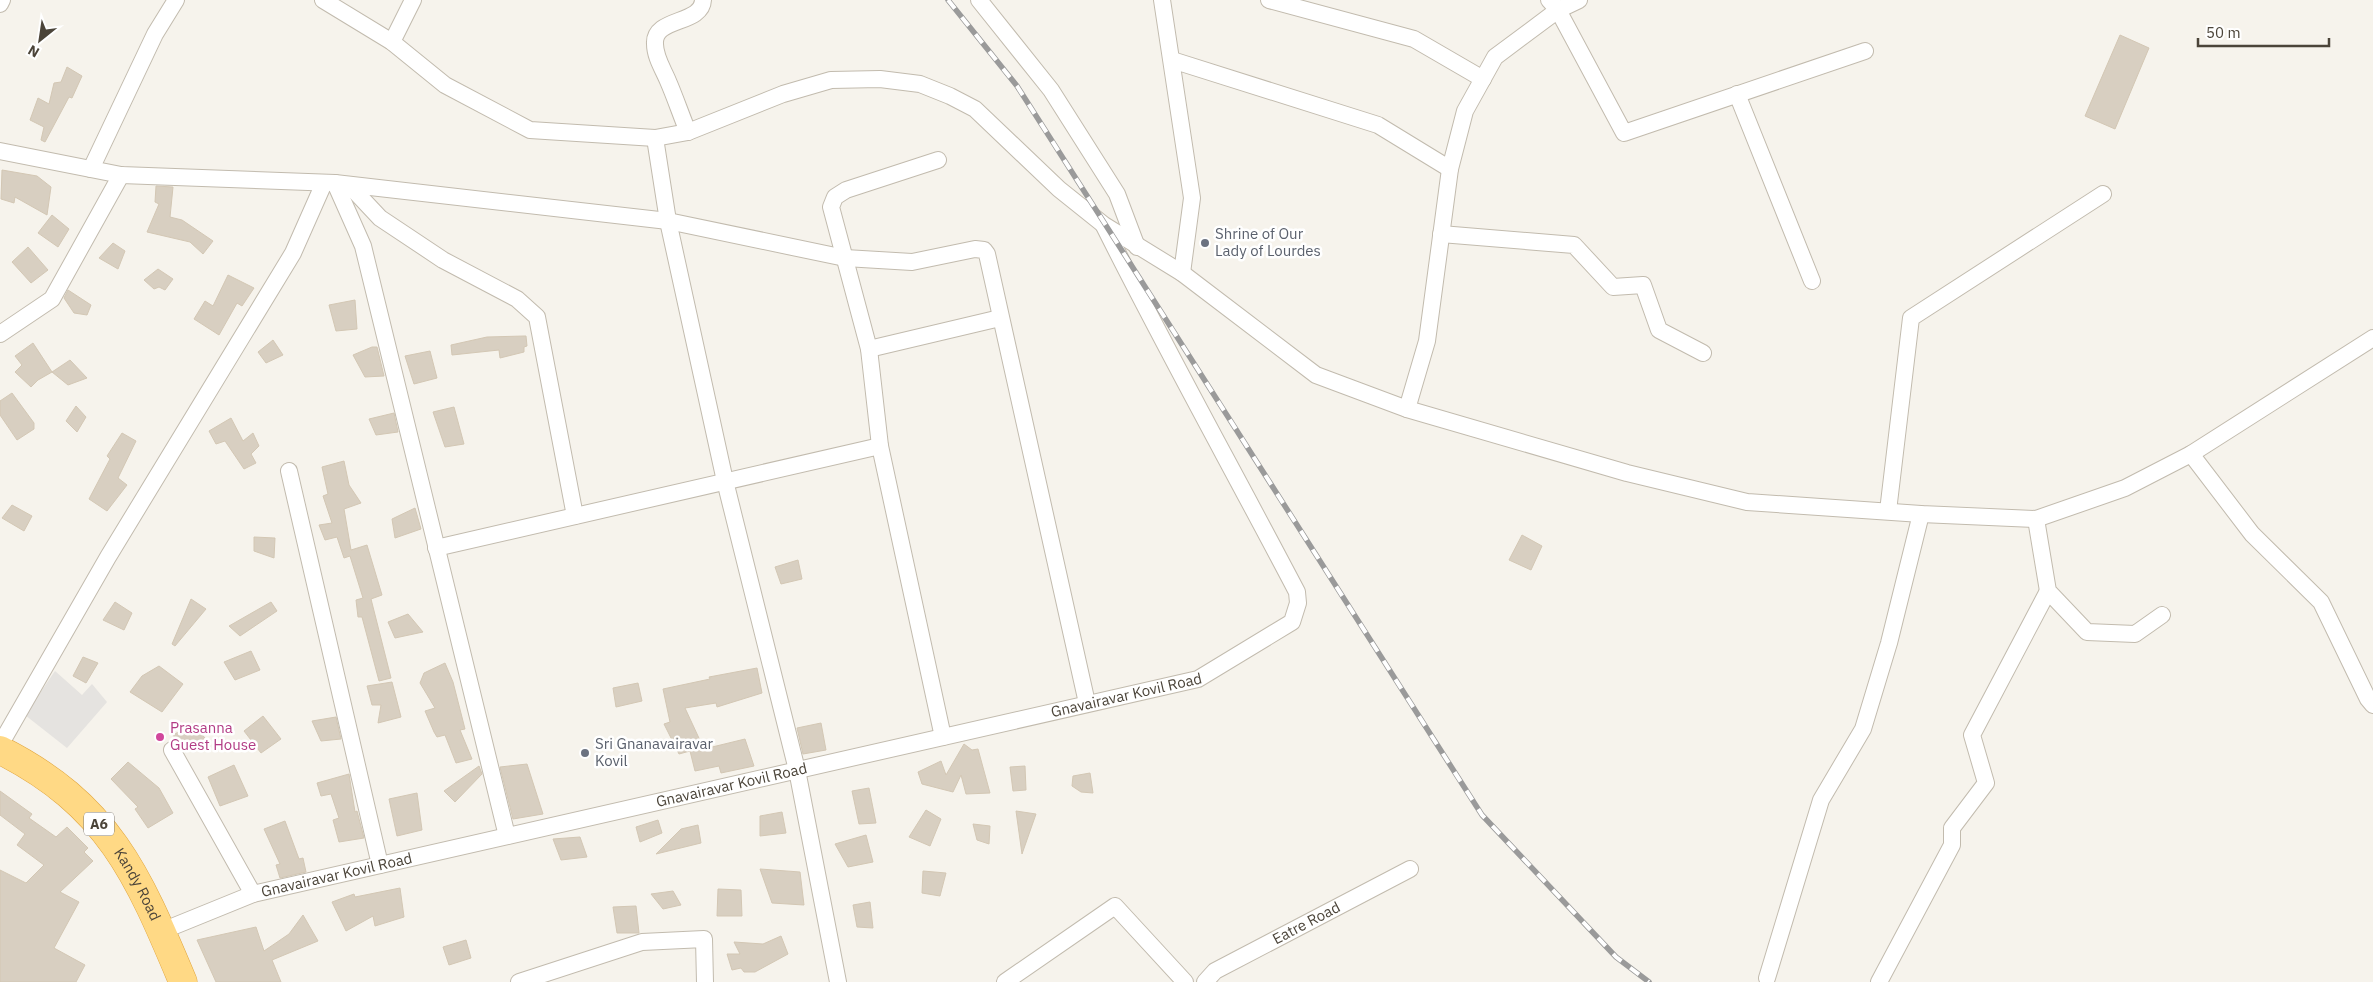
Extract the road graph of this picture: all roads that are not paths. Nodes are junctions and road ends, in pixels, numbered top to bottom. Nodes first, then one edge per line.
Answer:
1 (2, 0) edge
2 (176, 0) edge
3 (323, 0) edge
4 (414, 0) edge
5 (703, 0) edge
6 (979, 0) edge
7 (1162, 0) edge
8 (1269, 0) edge
9 (1579, 0) edge
10 (0, 4) edge
11 (1553, 5) edge
12 (392, 42) junction
13 (1865, 51) dead end
14 (1172, 60) junction
15 (1483, 79) junction
16 (1737, 94) junction
17 (688, 132) junction
18 (655, 138) junction
19 (0, 151) edge
20 (938, 160) dead end
21 (91, 169) junction
22 (1450, 169) junction
23 (121, 175) junction
24 (336, 184) junction
25 (2103, 194) dead end
26 (668, 221) junction
27 (1104, 224) junction
28 (1441, 234) junction
29 (1136, 246) junction
30 (845, 258) junction
31 (1182, 273) junction
32 (1812, 281) dead end
33 (1000, 318) junction
34 (0, 334) edge
35 (2373, 338) edge
36 (869, 349) junction
37 (1703, 353) dead end
38 (1407, 409) junction
39 (880, 446) junction
40 (2191, 454) junction
41 (289, 471) dead end
42 (725, 482) junction
43 (1888, 511) junction
44 (1921, 514) junction
45 (575, 516) junction
46 (2036, 518) junction
47 (436, 548) junction
48 (2048, 591) junction
49 (2162, 615) dead end
50 (1087, 703) junction
51 (2373, 705) edge
52 (943, 736) junction
53 (0, 745) edge
54 (0, 750) edge
55 (172, 750) dead end
56 (797, 770) junction
57 (507, 836) junction
58 (380, 865) junction
59 (1410, 869) dead end
60 (254, 894) junction
61 (162, 931) junction
62 (1767, 978) dead end
63 (183, 982) edge
64 (519, 982) edge
65 (705, 982) edge
66 (838, 982) edge
67 (1005, 982) edge
68 (1185, 982) edge
69 (1205, 982) edge
70 (1879, 982) edge

1 - 10 street
2 - 21 street
3 - 12 street
4 - 12 street
5 - 17 street
6 - 29 street
7 - 14 street
8 - 15 street
9 - 11 street
11 - 15 street
11 - 16 street
12 - 18 street
13 - 16 street
14 - 22 street
14 - 31 street
15 - 22 street
16 - 32 street
17 - 18 street
17 - 27 street
18 - 26 street
19 - 21 street
20 - 30 street
21 - 23 street
22 - 28 street
23 - 24 street
23 - 34 street
24 - 26 street
24 - 45 street
24 - 47 street
24 - 53 street
25 - 43 street
26 - 30 street
26 - 42 street
27 - 29 street
27 - 50 street, Gnavairavar Kovil Road
28 - 37 street
28 - 38 street
29 - 31 street
30 - 33 street
30 - 36 street
31 - 38 street
33 - 36 street
33 - 50 street
35 - 40 street
36 - 39 street
38 - 43 street
39 - 42 street
39 - 52 street
40 - 46 street
40 - 51 street
41 - 58 street
42 - 45 street
42 - 56 street
43 - 44 street
44 - 46 street
44 - 62 street
45 - 47 street
46 - 48 street
47 - 57 street
48 - 49 street
48 - 70 street
50 - 52 street, Gnavairavar Kovil Road
52 - 56 street, Gnavairavar Kovil Road
54 - 61 highway, Kandy Road / A6
55 - 60 street
56 - 57 street, Gnavairavar Kovil Road
56 - 66 street
57 - 58 street, Gnavairavar Kovil Road
58 - 60 street, Gnavairavar Kovil Road
59 - 69 street, Eatre Road
60 - 61 street, Gnavairavar Kovil Road
61 - 63 highway, Kandy Road / A6
64 - 65 street
67 - 68 street

